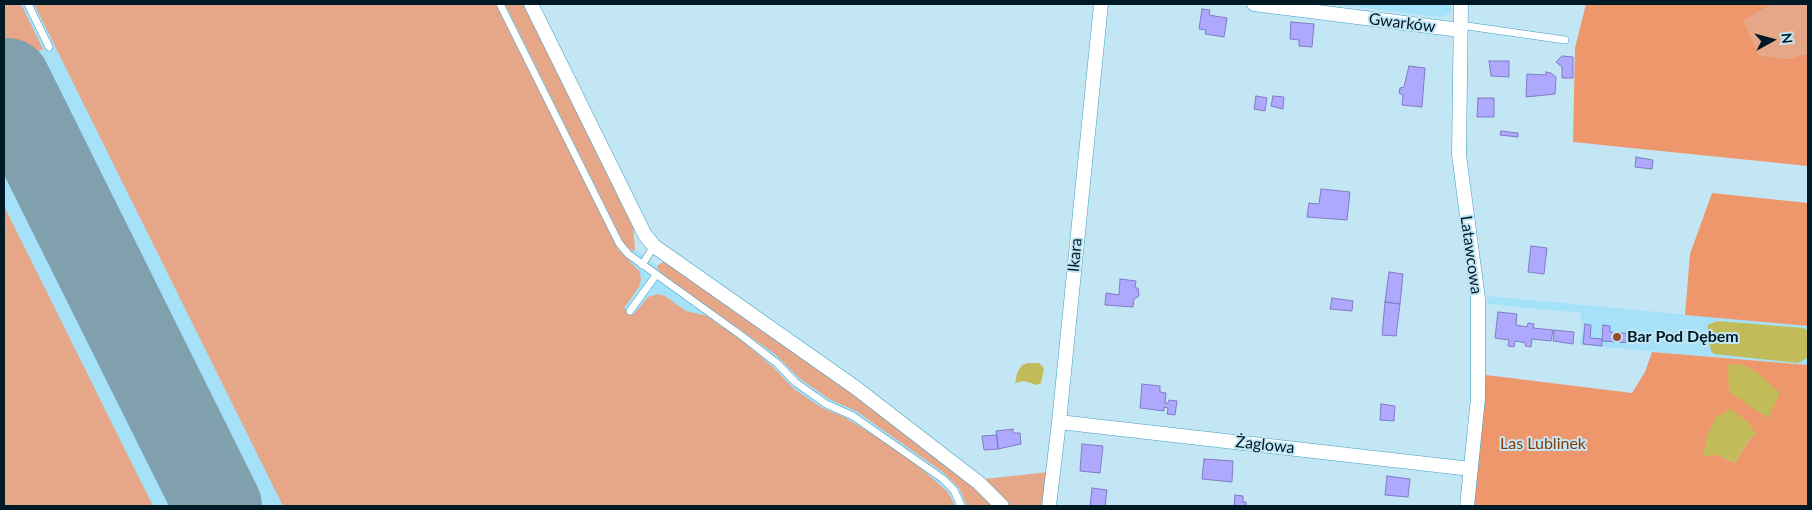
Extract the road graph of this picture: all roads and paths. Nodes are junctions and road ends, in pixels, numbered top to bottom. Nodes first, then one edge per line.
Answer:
1 (28, 4) edge
2 (500, 4) edge
3 (531, 4) edge
4 (1101, 4) edge
5 (1254, 4) edge
6 (1461, 4) edge
7 (1460, 27) junction
8 (1565, 40) dead end
9 (49, 47) dead end
10 (654, 246) junction
11 (642, 265) junction
12 (656, 275) junction
13 (630, 311) dead end
14 (1059, 422) junction
15 (1471, 469) junction
16 (961, 506) edge
17 (1002, 506) edge
18 (1049, 506) edge
19 (1468, 506) edge

1 - 9 lane
2 - 11 lane
3 - 10 street
4 - 14 street, Ikara
5 - 7 street, Gwarków
6 - 7 street, Latawcowa
7 - 8 lane
7 - 15 street, Latawcowa
10 - 11 lane
10 - 17 street
11 - 12 lane
12 - 13 lane
12 - 16 lane
14 - 15 street, Żaglowa
14 - 18 street, Ikara
15 - 19 street, Latawcowa

